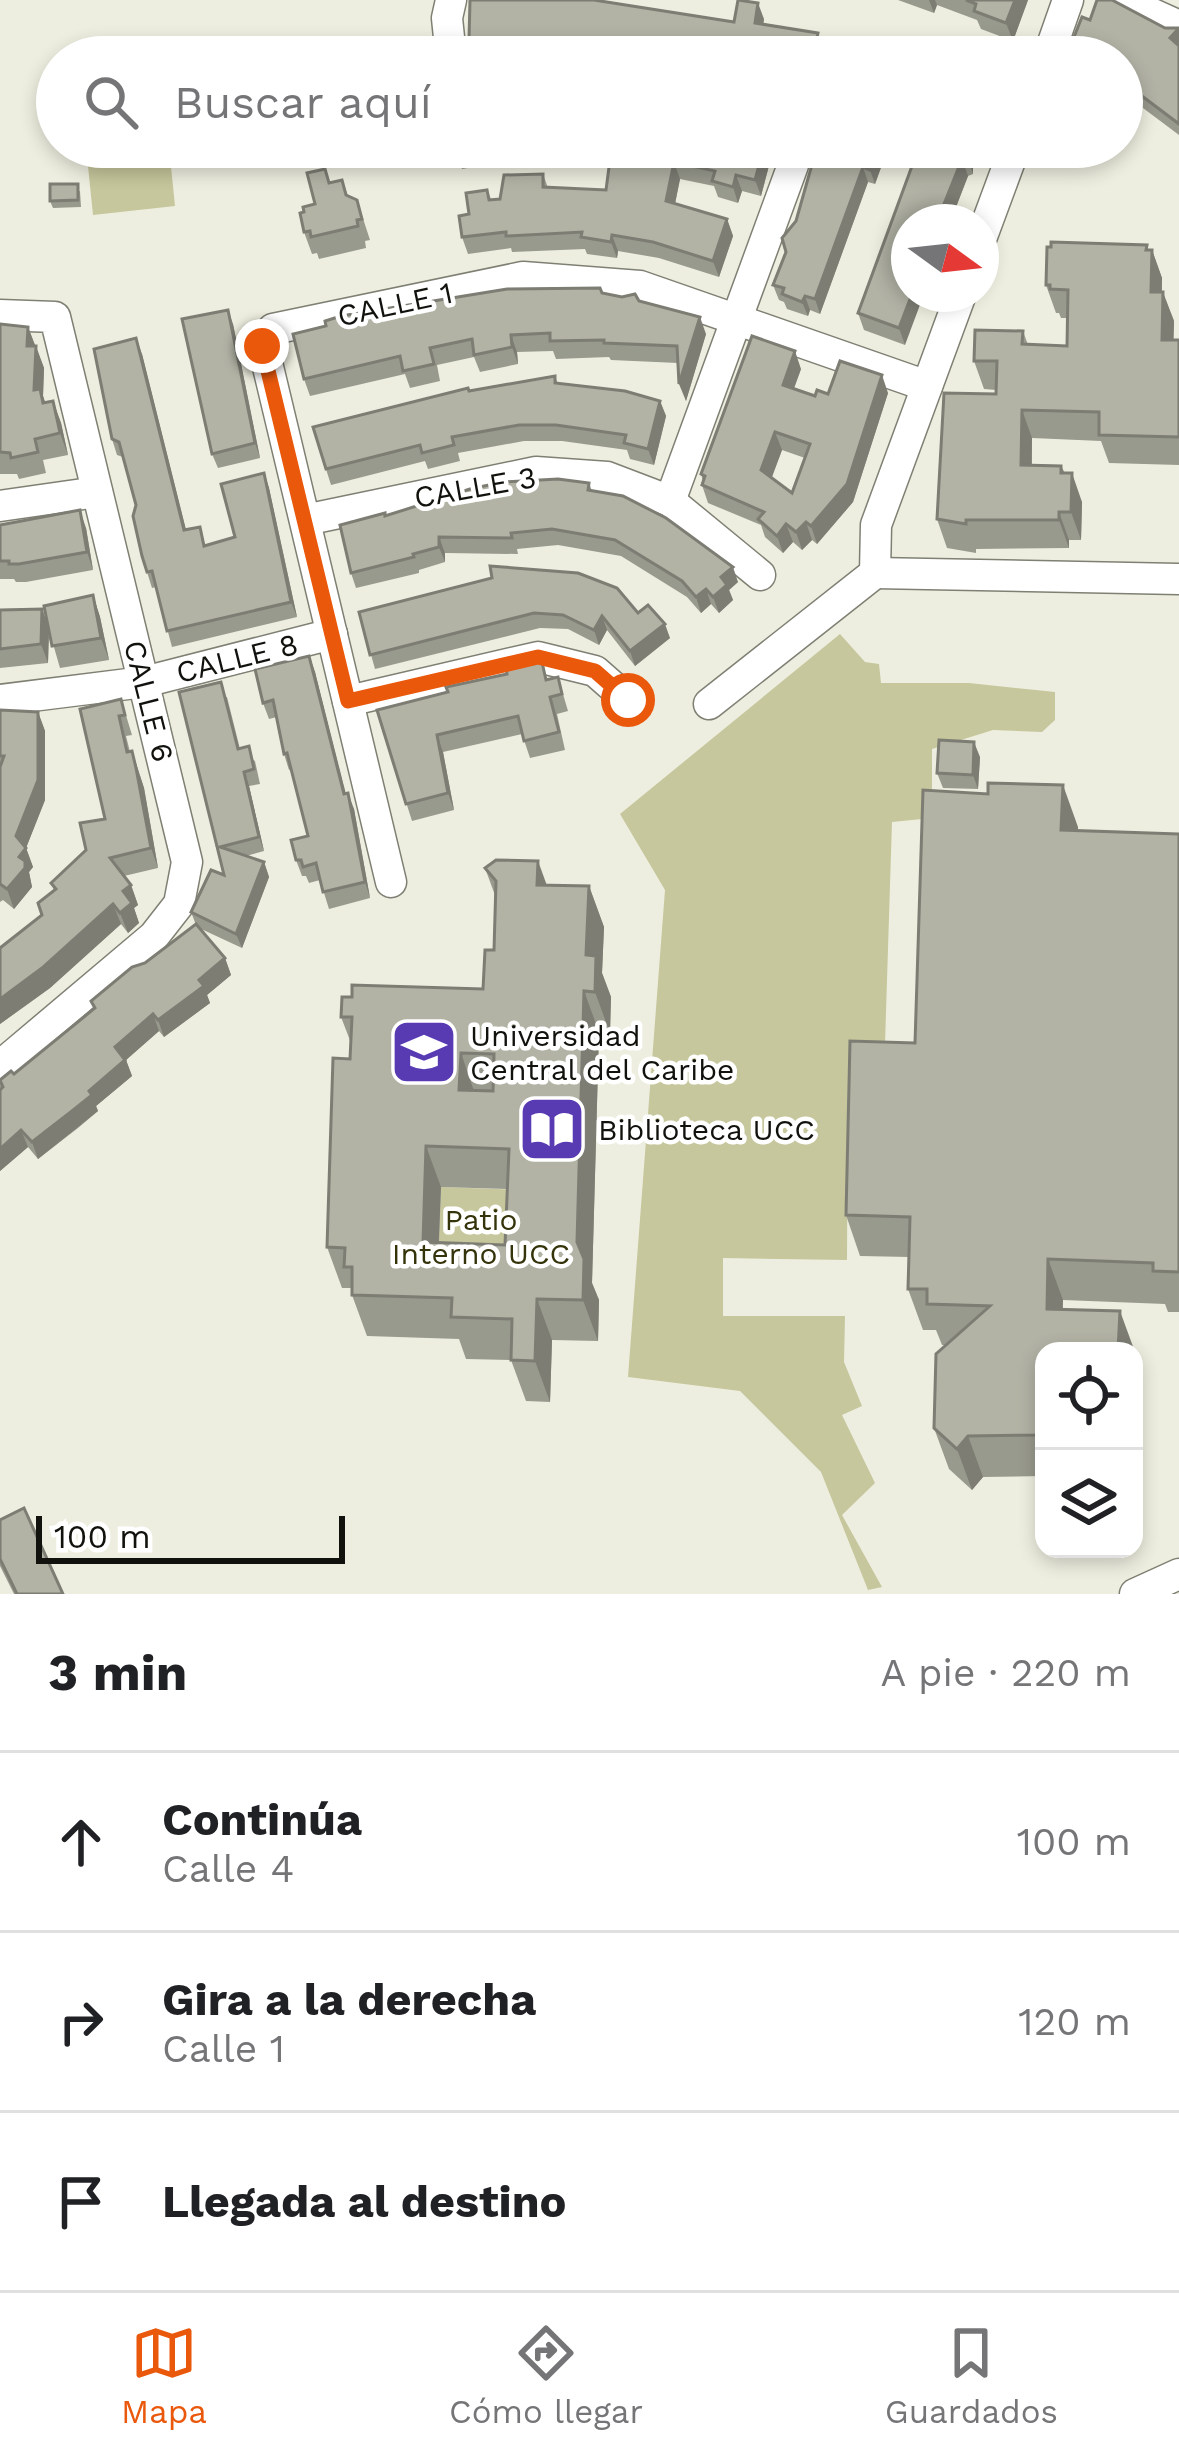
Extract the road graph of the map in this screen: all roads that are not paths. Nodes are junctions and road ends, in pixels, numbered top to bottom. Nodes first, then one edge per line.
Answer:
1 (1068, 0) edge
2 (1122, 0) edge
3 (1179, 26) edge
4 (1055, 36) edge
5 (793, 168) edge
6 (1007, 168) edge
7 (994, 204) edge
8 (954, 312) edge
9 (0, 315) edge
10 (737, 317) junction
11 (927, 386) junction
12 (97, 492) junction
13 (670, 501) junction
14 (0, 506) edge
15 (305, 520) junction
16 (875, 573) junction
17 (760, 575) dead end
18 (1179, 579) edge
19 (332, 634) junction
20 (144, 682) junction
21 (0, 700) edge
22 (628, 700) dead end
23 (348, 701) junction
24 (709, 704) dead end
25 (391, 882) dead end
26 (0, 1066) edge
27 (1179, 1574) edge
28 (1135, 1594) edge

1 - 4 street
2 - 3 street
5 - 10 street
6 - 7 street
8 - 11 street
9 - 12 street, CALLE 6
10 - 11 street, CALLE 1
10 - 13 street
10 - 15 street, CALLE 1
11 - 16 street
12 - 14 street
12 - 20 street, CALLE 6
13 - 15 street, CALLE 3
13 - 17 street, CALLE 3
15 - 19 street, CALLE 1
16 - 18 street
16 - 24 street
19 - 20 street, CALLE 8
19 - 23 street, CALLE 1
20 - 21 street, CALLE 8
20 - 26 street, CALLE 6
22 - 23 street
23 - 25 street, CALLE 1
27 - 28 street

